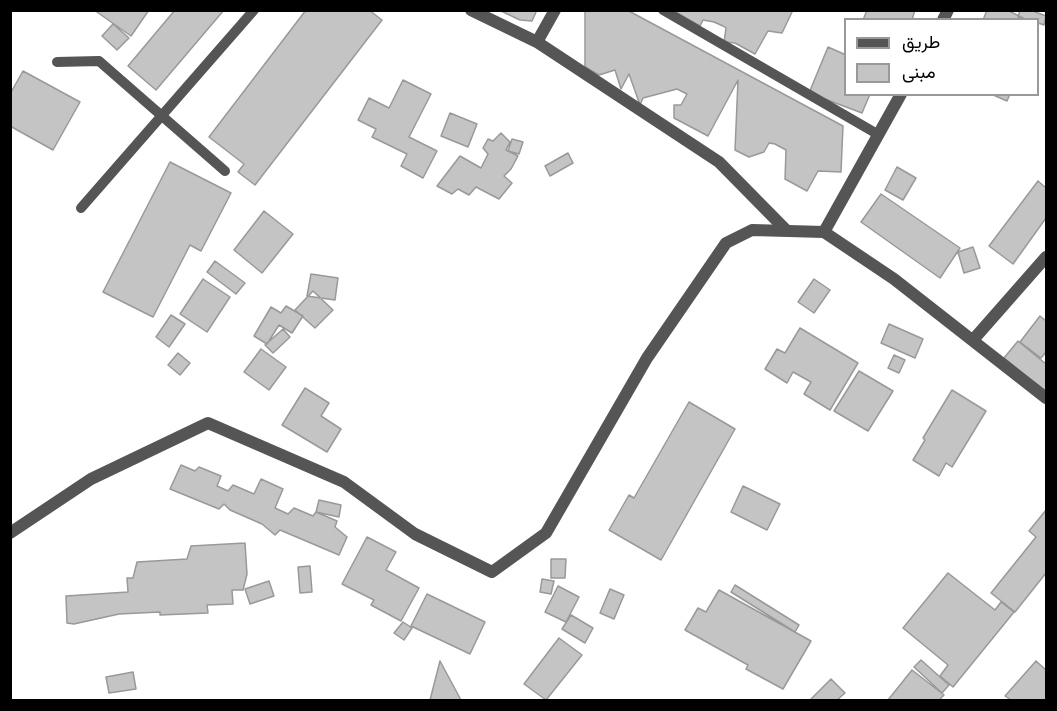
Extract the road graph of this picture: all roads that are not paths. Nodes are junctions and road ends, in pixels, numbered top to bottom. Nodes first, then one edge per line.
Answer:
1 (254, 10) edge
2 (471, 10) edge
3 (555, 10) edge
4 (663, 10) edge
5 (537, 42) junction
6 (57, 62) dead end
7 (901, 96) edge
8 (162, 117) junction
9 (879, 135) junction
10 (225, 171) dead end
11 (81, 208) dead end
12 (786, 230) junction
13 (824, 232) junction
14 (1047, 257) edge
15 (973, 340) junction
16 (1047, 398) edge
17 (10, 533) edge

1 - 8 lane
2 - 5 street
3 - 5 street
4 - 9 lane
5 - 12 street
6 - 8 lane
7 - 9 street
8 - 10 lane
8 - 11 lane
9 - 13 street
12 - 13 street
12 - 17 street
13 - 15 street
14 - 15 street
15 - 16 street

